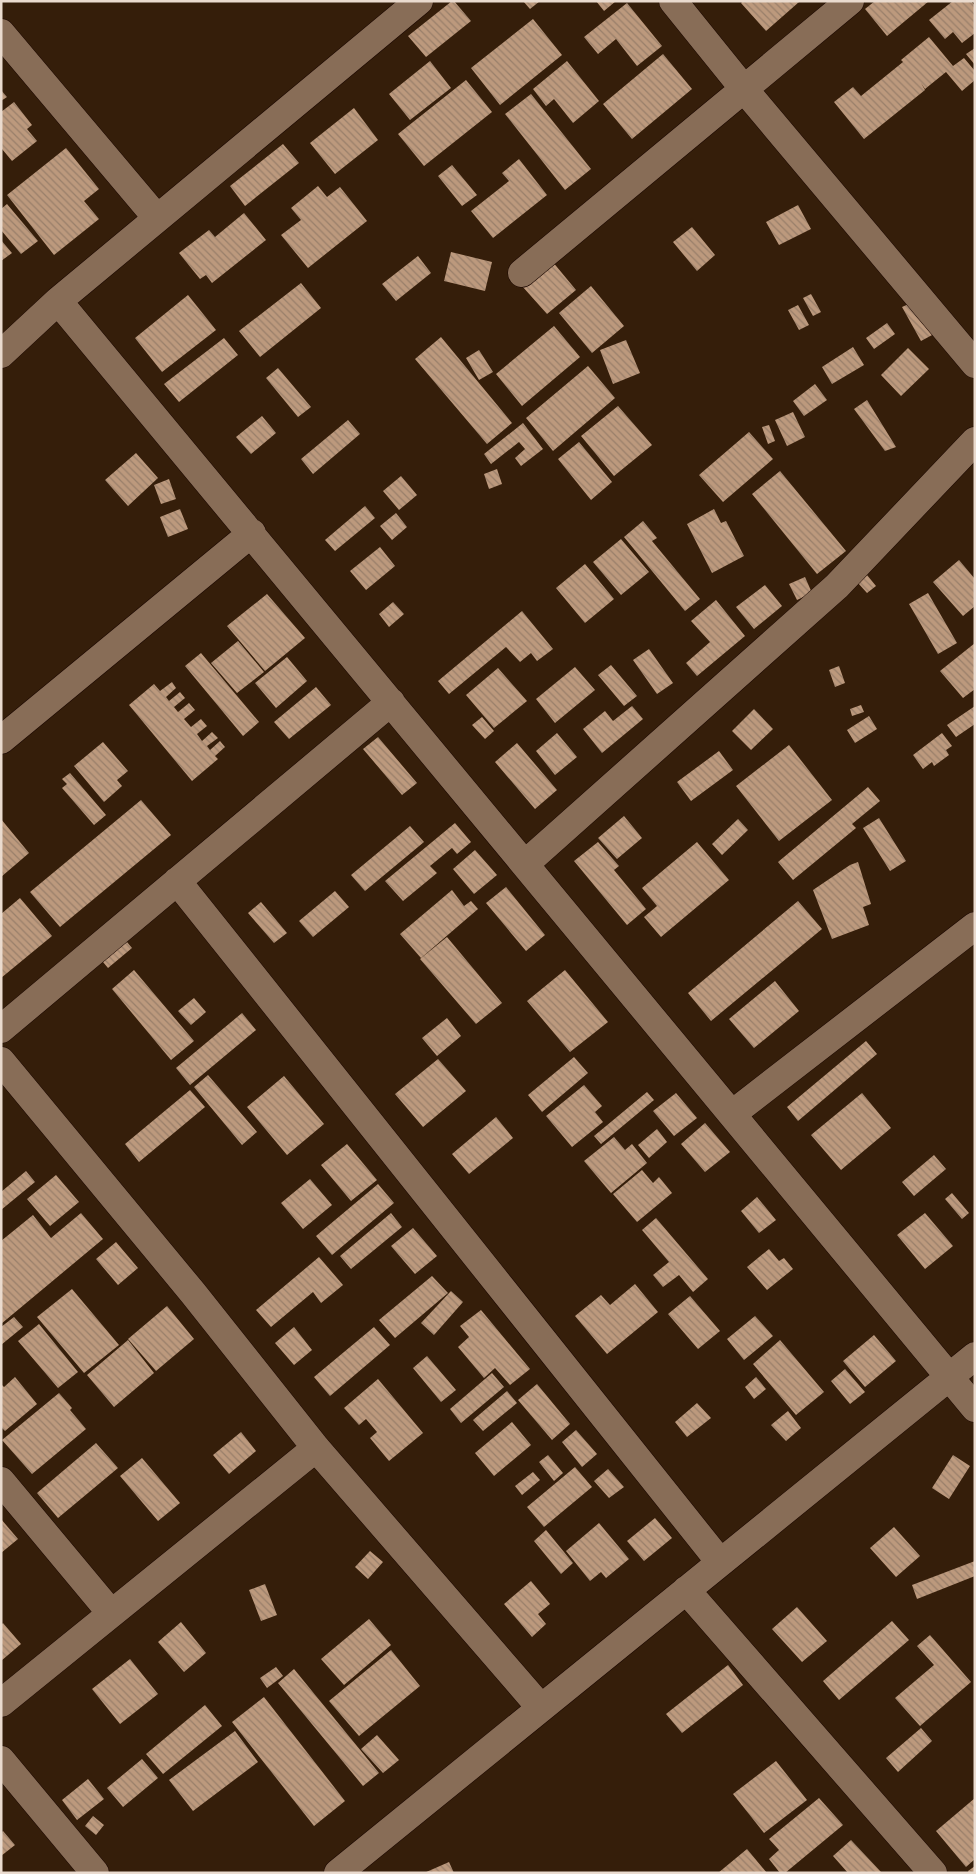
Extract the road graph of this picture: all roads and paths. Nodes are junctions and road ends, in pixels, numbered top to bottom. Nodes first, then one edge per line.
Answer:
1 (419, 1) edge
2 (673, 1) edge
3 (850, 1) edge
4 (1, 33) edge
5 (744, 89) junction
6 (157, 218) junction
7 (522, 273) dead end
8 (58, 301) junction
9 (1, 354) edge
10 (975, 364) edge
11 (975, 441) edge
12 (252, 533) junction
13 (391, 702) junction
14 (1, 740) edge
15 (525, 864) junction
16 (177, 881) junction
17 (975, 926) edge
18 (1, 1029) edge
19 (1, 1061) edge
20 (732, 1114) junction
21 (975, 1356) edge
22 (949, 1376) junction
23 (975, 1408) edge
24 (316, 1448) junction
25 (1, 1481) edge
26 (720, 1562) junction
27 (686, 1590) junction
28 (111, 1613) junction
29 (1, 1704) edge
30 (540, 1708) junction
31 (1, 1760) edge
32 (95, 1873) edge
33 (338, 1873) edge
34 (933, 1873) edge

1 - 6 street
2 - 5 street
3 - 5 street
4 - 6 street
5 - 7 street
5 - 10 street
6 - 8 street
8 - 9 street
8 - 12 street
11 - 15 street
12 - 13 street
12 - 14 street
13 - 15 street
13 - 16 street
15 - 20 street
16 - 18 street
16 - 26 street
17 - 20 street
19 - 24 street
20 - 22 street
21 - 22 street
22 - 23 street
22 - 26 street
24 - 28 street
24 - 30 street
25 - 28 street
26 - 27 street
27 - 30 street
27 - 34 street
28 - 29 street
30 - 33 street
31 - 32 street

